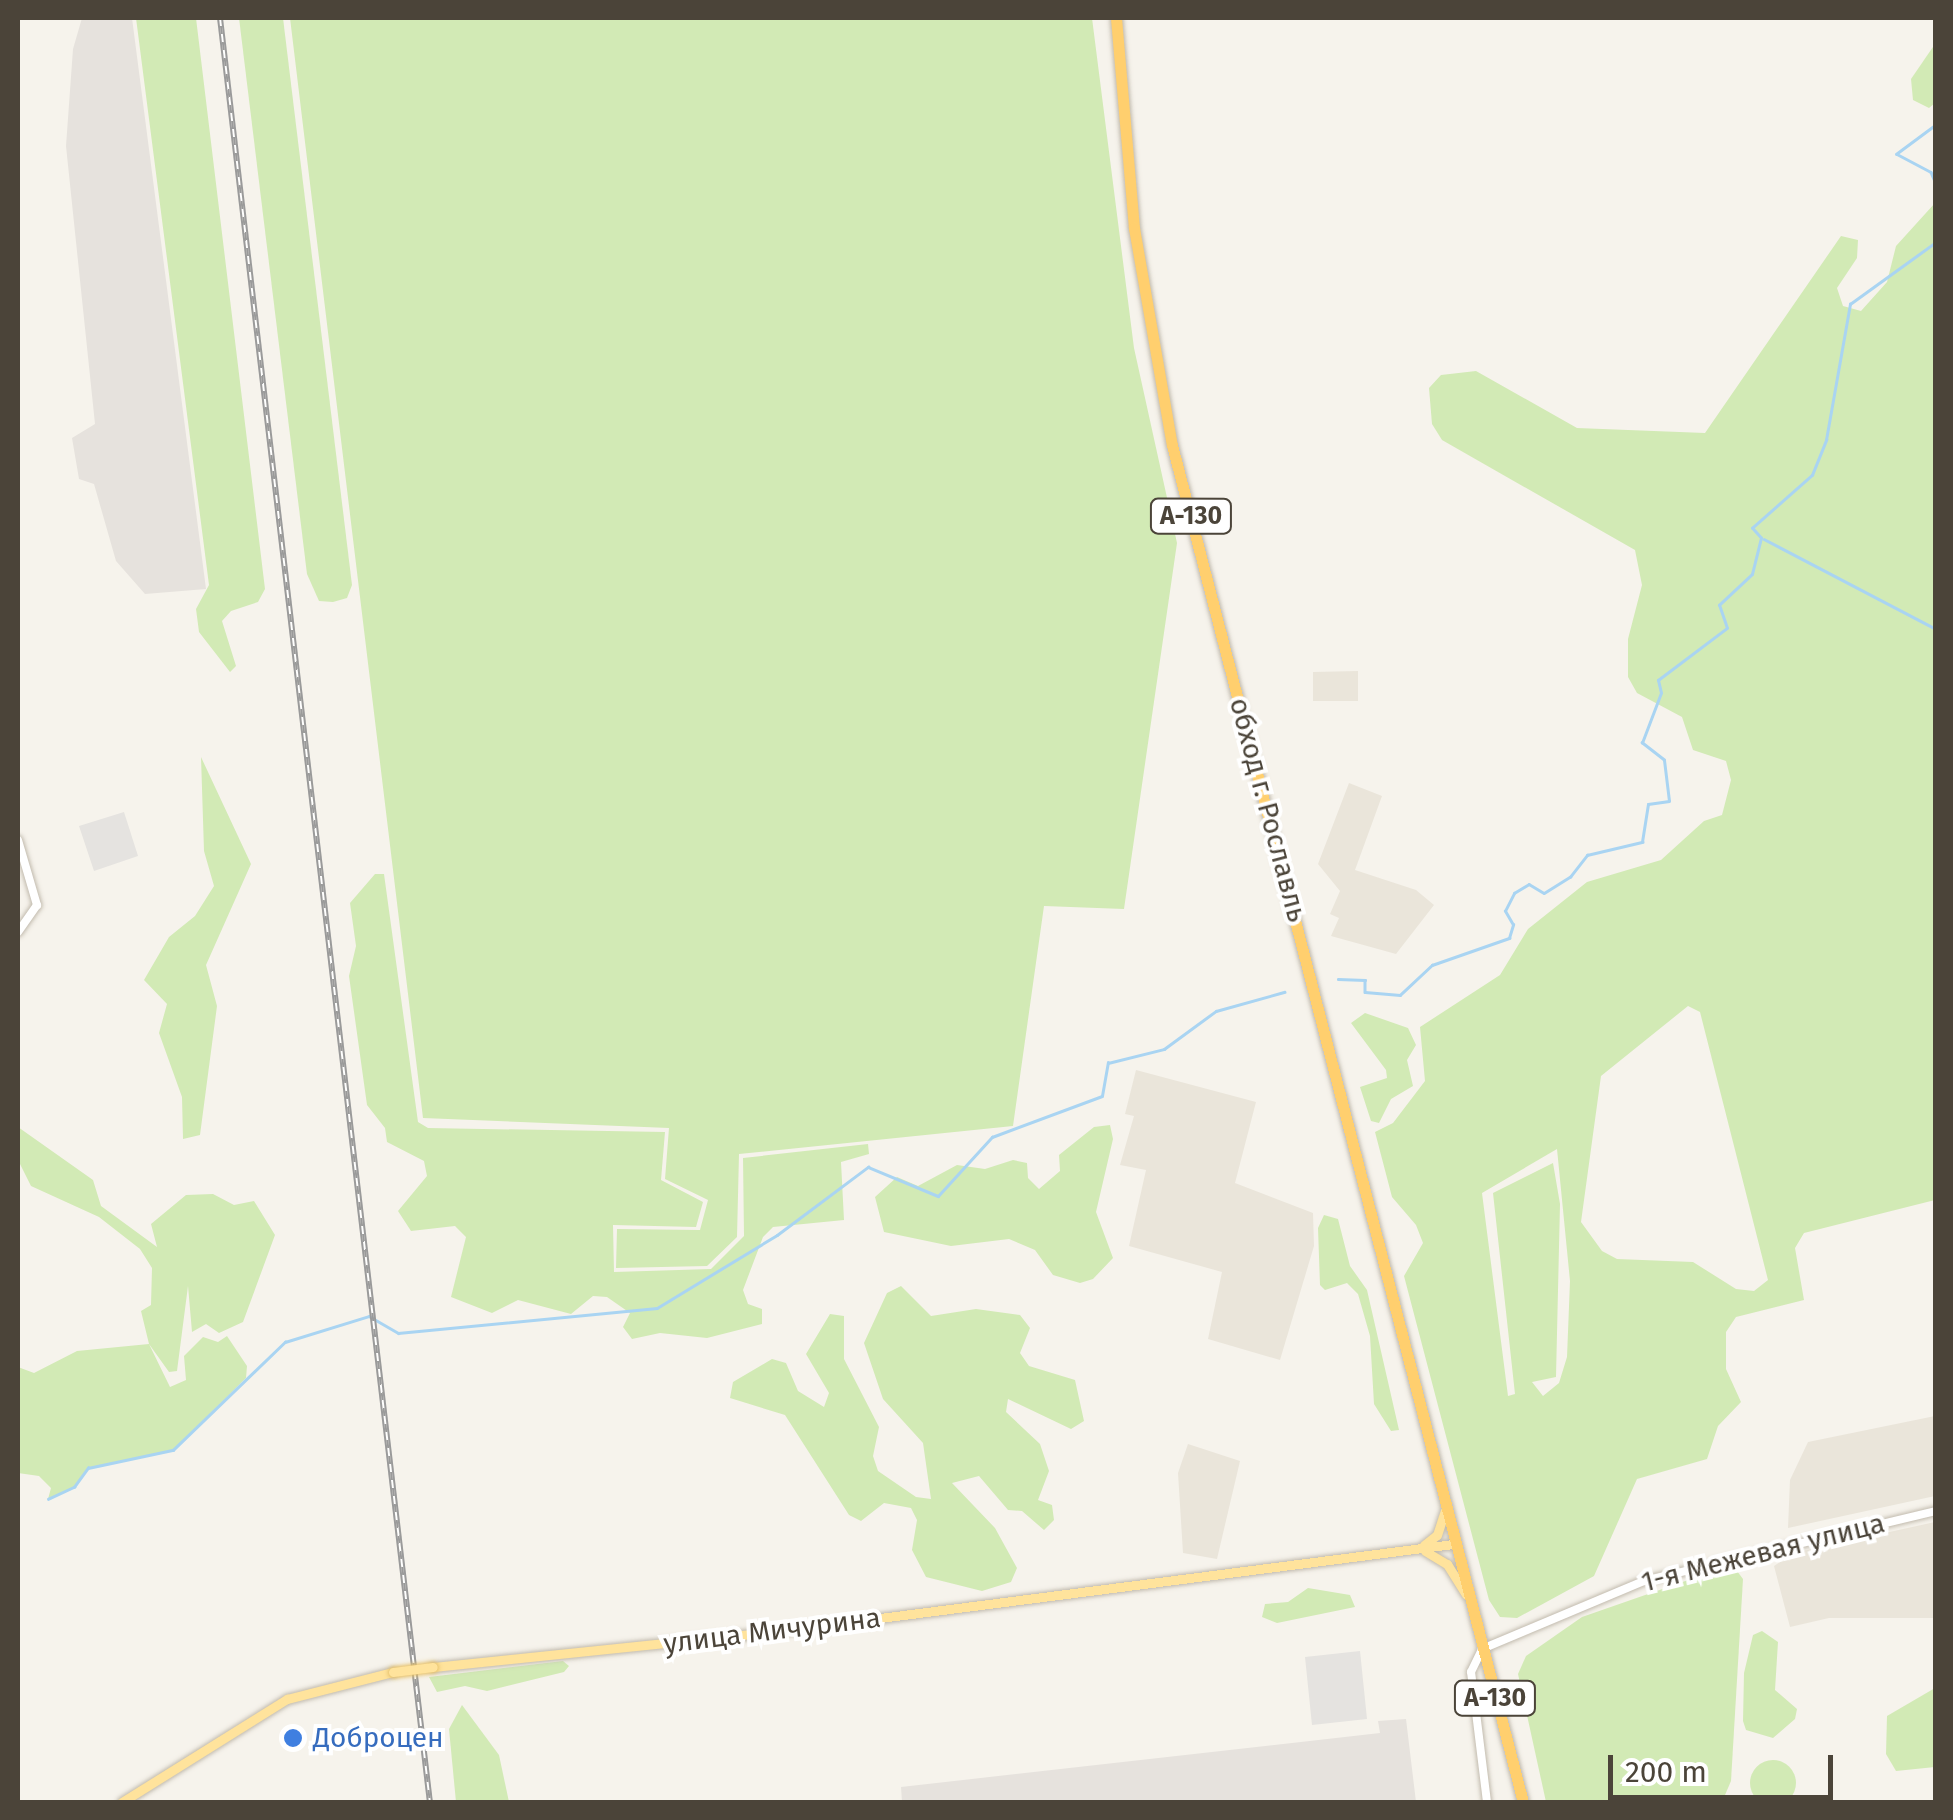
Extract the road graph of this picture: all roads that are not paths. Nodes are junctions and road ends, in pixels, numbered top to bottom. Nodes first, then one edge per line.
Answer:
1 (1116, 18) edge
2 (18, 840) edge
3 (18, 932) edge
4 (1445, 1511) junction
5 (1936, 1511) edge
6 (1453, 1544) junction
7 (1418, 1549) junction
8 (1466, 1594) junction
9 (1482, 1649) junction
10 (122, 1802) edge
11 (1487, 1802) edge
12 (1523, 1802) edge

1 - 4 highway, обход г. Рославль / А-130
2 - 3 street
4 - 6 highway, обход г. Рославль / А-130
4 - 7 main road
5 - 9 street, 1-я Межевая улица
6 - 7 main road, улица Мичурина
6 - 8 highway, обход г. Рославль / А-130
7 - 8 main road
7 - 10 main road, улица Мичурина, bridge
8 - 9 highway, А-130
9 - 11 street
9 - 12 highway, А-130

